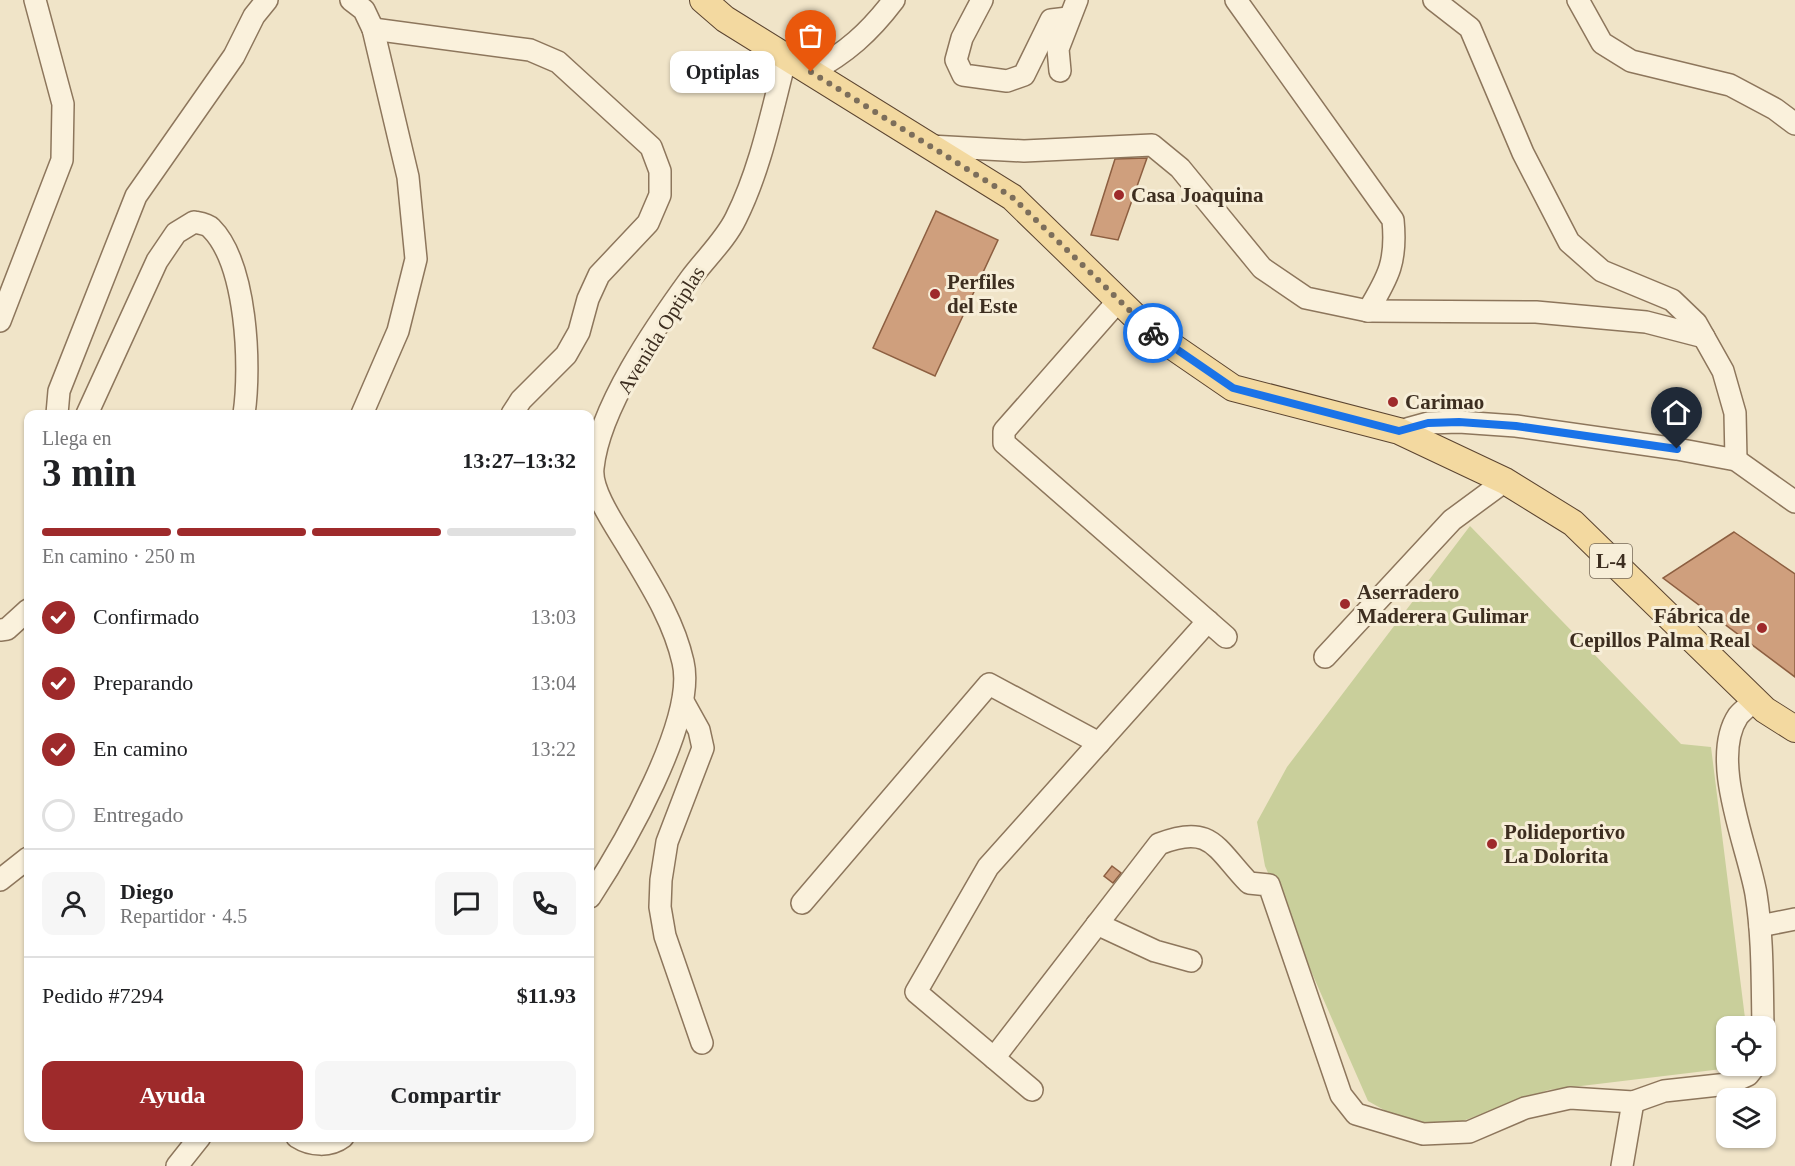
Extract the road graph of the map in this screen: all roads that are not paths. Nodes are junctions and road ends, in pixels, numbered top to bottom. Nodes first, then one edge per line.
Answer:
1 (35, 0) edge
2 (267, 0) edge
3 (351, 0) edge
4 (703, 0) edge
5 (894, 0) edge
6 (982, 0) edge
7 (1236, 0) edge
8 (1434, 0) edge
9 (1578, 0) edge
10 (1072, 9) edge
11 (373, 28) junction
12 (786, 57) junction
13 (1060, 71) dead end
14 (811, 72) junction
15 (1795, 124) edge
16 (930, 146) junction
17 (1119, 300) junction
18 (1368, 310) junction
19 (0, 321) edge
20 (1704, 337) junction
21 (57, 410) edge
22 (89, 410) edge
23 (245, 410) edge
24 (364, 410) edge
25 (515, 410) edge
26 (1399, 431) junction
27 (1736, 460) junction
28 (594, 461) edge
29 (594, 476) edge
30 (1505, 481) junction
31 (1795, 502) edge
32 (24, 613) edge
33 (1208, 621) junction
34 (0, 630) edge
35 (1226, 637) dead end
36 (1325, 657) dead end
37 (1754, 701) junction
38 (684, 704) junction
39 (1795, 729) edge
40 (1099, 743) junction
41 (24, 861) edge
42 (0, 880) edge
43 (594, 890) edge
44 (802, 903) dead end
45 (1795, 919) edge
46 (1097, 924) junction
47 (1760, 926) junction
48 (1191, 961) dead end
49 (1762, 1016) edge
50 (702, 1043) dead end
51 (994, 1058) junction
52 (1746, 1076) edge
53 (1032, 1090) dead end
54 (1634, 1102) junction
55 (196, 1142) edge
56 (305, 1142) edge
57 (336, 1142) edge
58 (177, 1166) edge
59 (1622, 1166) edge

1 - 19 street
2 - 21 street
3 - 11 street
4 - 12 main road, L-4
5 - 14 street
6 - 10 street
7 - 18 street
8 - 20 street
9 - 15 street
10 - 13 street
11 - 24 street
11 - 25 street
12 - 14 main road, L-4
12 - 28 street, Avenida Optiplas
14 - 16 main road, L-4
16 - 17 main road, L-4
16 - 18 street
17 - 26 main road, L-4
17 - 33 street
18 - 20 street
20 - 27 street
22 - 23 street
26 - 27 street
26 - 30 main road, L-4
27 - 31 street
29 - 38 street, Avenida Optiplas
30 - 36 street
30 - 37 main road, L-4
32 - 34 street
33 - 35 street
33 - 40 street
37 - 39 main road, L-4
37 - 47 street
38 - 43 street, Avenida Optiplas
38 - 50 street
40 - 44 street
40 - 51 street
41 - 42 street
45 - 47 street
46 - 48 street
46 - 51 street
46 - 54 street
47 - 49 street
51 - 53 street
52 - 54 street
54 - 59 street
55 - 58 street
56 - 57 street

